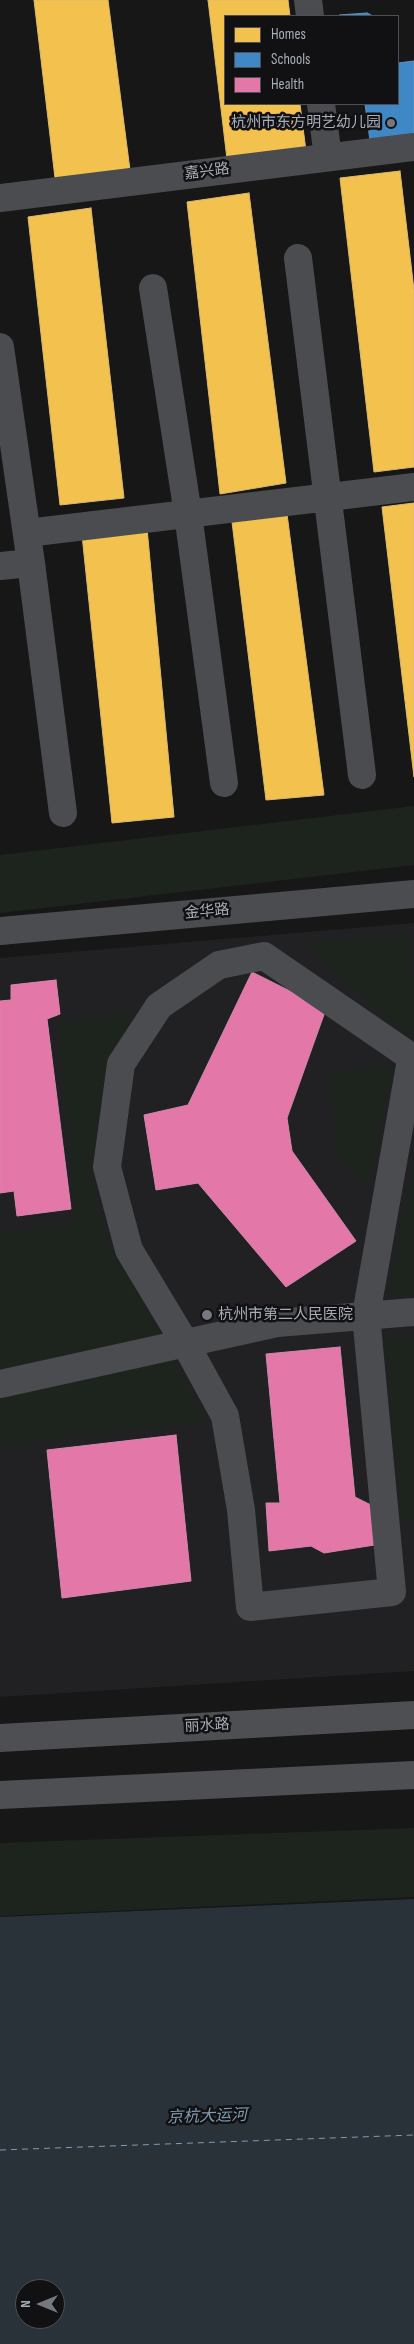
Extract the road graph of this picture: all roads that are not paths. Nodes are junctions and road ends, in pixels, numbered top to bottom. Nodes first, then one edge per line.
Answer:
1 (308, 0) edge
2 (310, 15) edge
3 (321, 105) edge
4 (414, 146) edge
5 (328, 157) junction
6 (0, 198) edge
7 (298, 258) dead end
8 (153, 288) dead end
9 (0, 347) edge
10 (414, 487) edge
11 (326, 498) junction
12 (188, 514) junction
13 (27, 533) junction
14 (31, 563) junction
15 (0, 566) edge
16 (362, 775) dead end
17 (224, 783) dead end
18 (63, 813) dead end
19 (414, 894) edge
20 (0, 931) edge
21 (413, 1060) edge
22 (414, 1312) edge
23 (366, 1316) junction
24 (185, 1343) junction
25 (0, 1384) edge
26 (414, 1715) edge
27 (0, 1738) edge
28 (414, 1775) edge
29 (0, 1795) edge

1 - 2 street
3 - 5 street
4 - 5 street, 嘉兴路
5 - 6 street, 嘉兴路
7 - 11 street
8 - 12 street
9 - 13 street
10 - 11 street
11 - 12 street
11 - 16 street
12 - 13 street
12 - 17 street
13 - 14 street
14 - 15 street
14 - 18 street
19 - 20 street, 金华路
21 - 23 street
21 - 24 street
22 - 23 street
23 - 24 street
23 - 24 street
24 - 25 street
26 - 27 main road, 丽水路
28 - 29 main road

